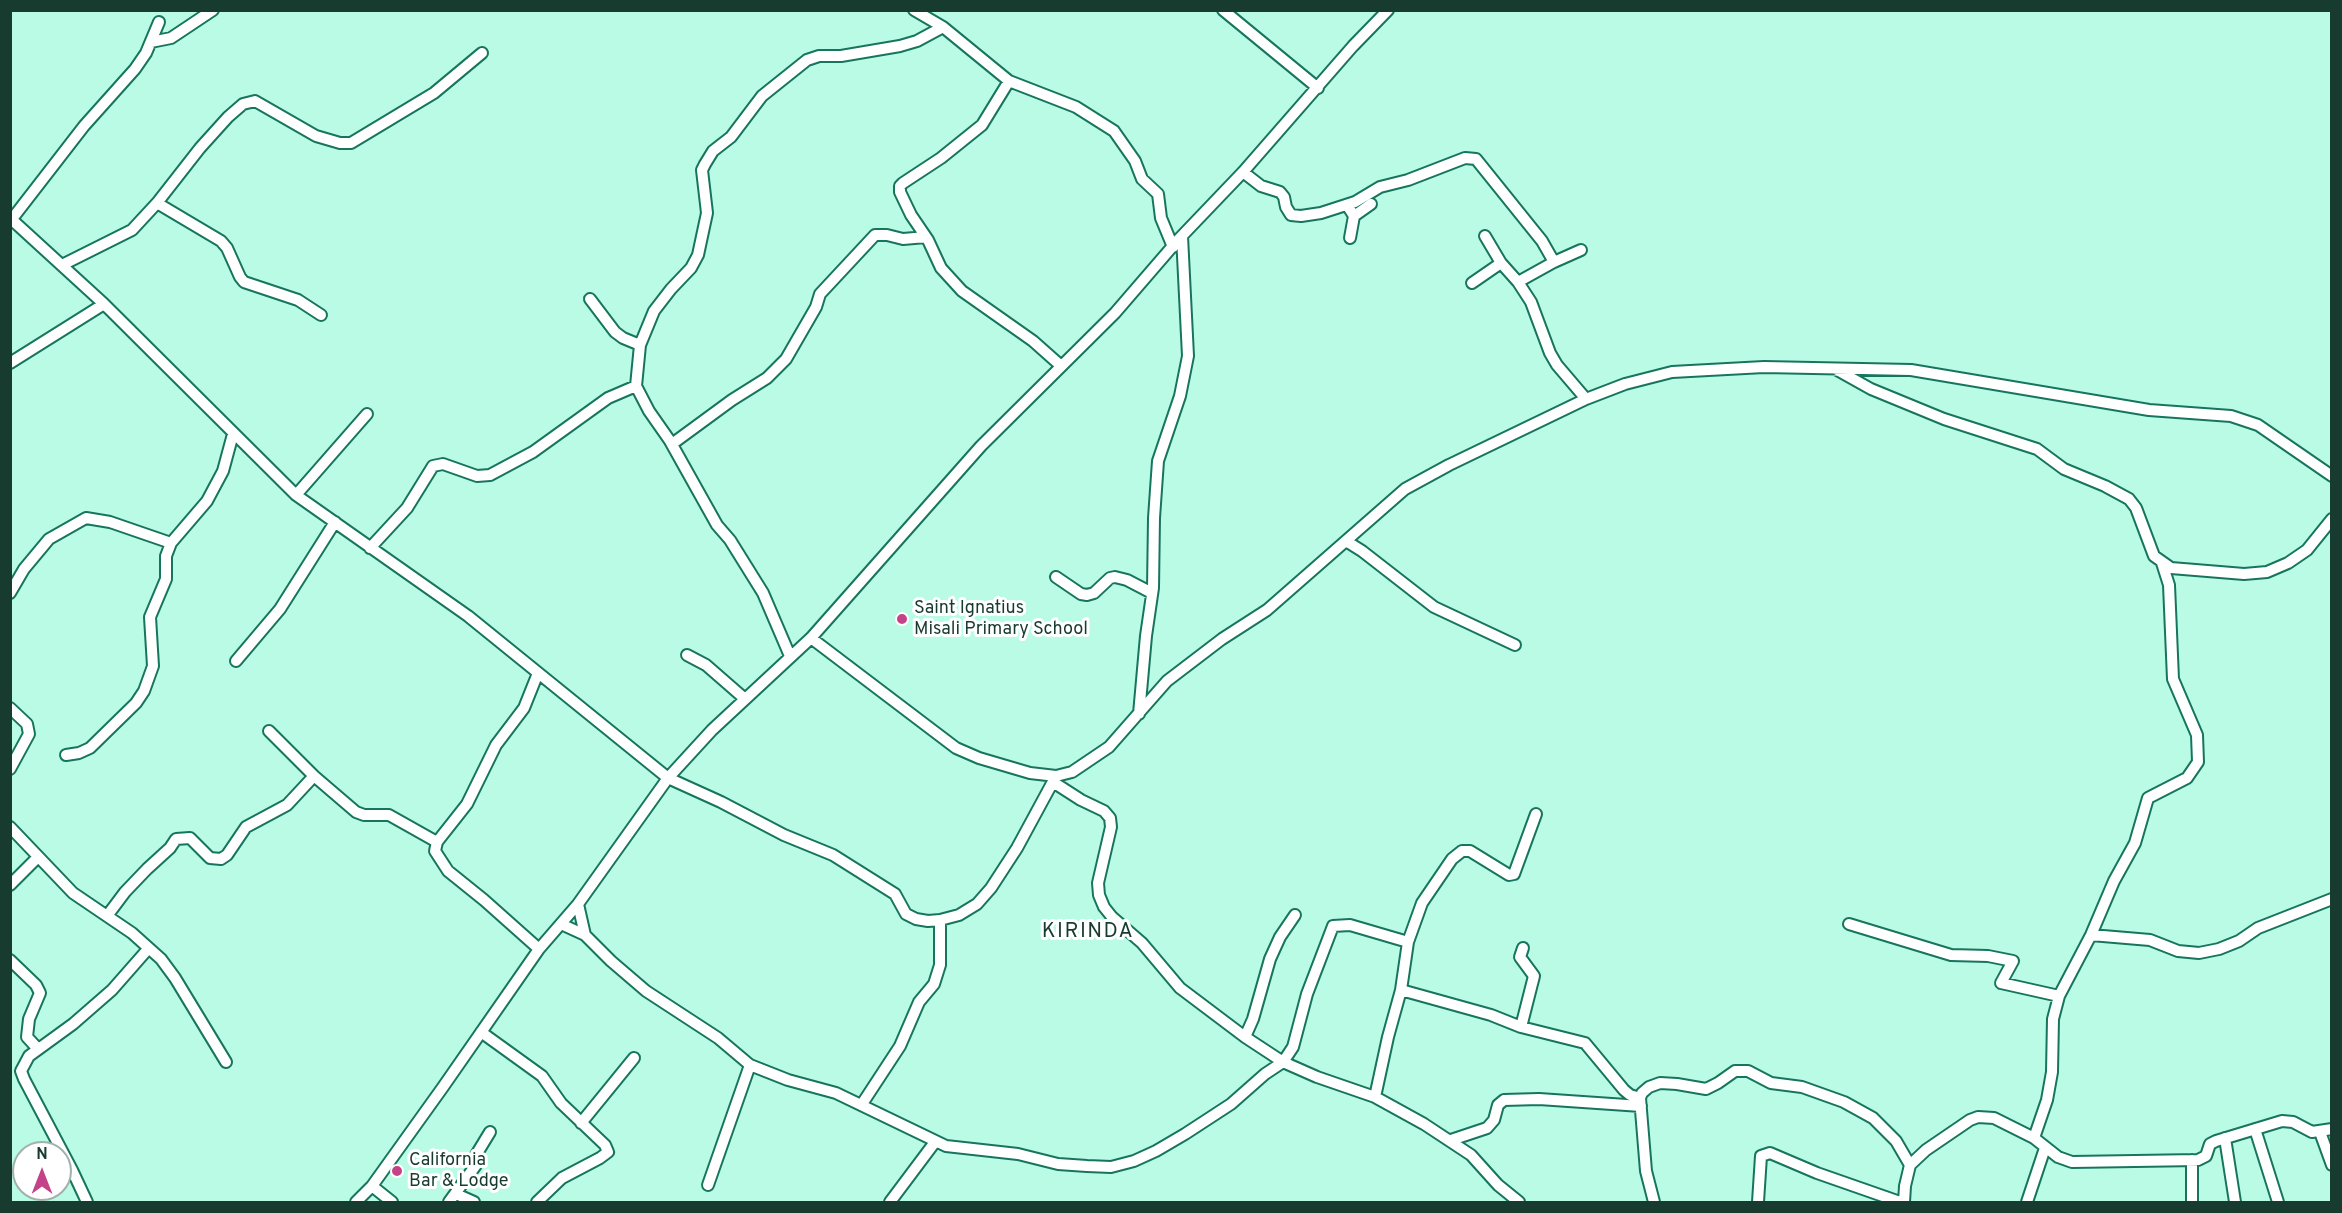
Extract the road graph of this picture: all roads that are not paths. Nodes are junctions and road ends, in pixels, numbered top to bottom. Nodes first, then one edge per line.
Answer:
1 (213, 10) edge
2 (914, 10) edge
3 (1223, 10) edge
4 (1388, 10) edge
5 (159, 22) dead end
6 (943, 27) junction
7 (151, 42) junction
8 (482, 54) dead end
9 (1009, 81) junction
10 (1317, 88) junction
11 (1243, 172) junction
12 (156, 203) junction
13 (1371, 204) dead end
14 (1347, 205) junction
15 (1354, 216) junction
16 (11, 218) edge
17 (1182, 236) junction
18 (1485, 236) dead end
19 (926, 237) junction
20 (1350, 238) dead end
21 (1173, 247) junction
22 (1581, 250) dead end
23 (1554, 262) junction
24 (1501, 263) junction
25 (62, 265) junction
26 (1518, 282) junction
27 (1472, 283) dead end
28 (591, 299) dead end
29 (104, 304) junction
30 (321, 315) dead end
31 (640, 345) junction
32 (10, 363) edge
33 (1060, 365) junction
34 (1834, 369) junction
35 (636, 386) junction
36 (1586, 399) junction
37 (367, 414) dead end
38 (233, 434) junction
39 (672, 444) junction
40 (2331, 476) edge
41 (296, 495) junction
42 (2331, 519) edge
43 (335, 522) junction
44 (1346, 541) junction
45 (171, 543) junction
46 (369, 548) junction
47 (2162, 563) junction
48 (1056, 577) dead end
49 (1152, 592) junction
50 (10, 593) edge
51 (811, 638) junction
52 (1515, 645) dead end
53 (687, 656) dead end
54 (790, 656) junction
55 (236, 661) dead end
56 (538, 673) junction
57 (745, 699) junction
58 (10, 708) edge
59 (1139, 714) junction
60 (269, 731) dead end
61 (66, 755) dead end
62 (10, 769) edge
63 (314, 776) junction
64 (668, 778) junction
65 (1054, 779) junction
66 (1536, 814) dead end
67 (10, 827) edge
68 (437, 842) junction
69 (38, 857) junction
70 (10, 885) edge
71 (2331, 899) edge
72 (578, 904) junction
73 (1294, 915) dead end
74 (107, 916) junction
75 (939, 920) junction
76 (561, 924) junction
77 (1849, 924) dead end
78 (585, 935) junction
79 (2091, 935) junction
80 (1408, 942) junction
81 (1523, 948) dead end
82 (148, 949) junction
83 (539, 949) junction
84 (10, 960) edge
85 (1401, 990) junction
86 (2059, 996) junction
87 (1521, 1027) junction
88 (481, 1032) junction
89 (1245, 1037) junction
90 (38, 1049) junction
91 (634, 1058) dead end
92 (226, 1062) dead end
93 (1283, 1062) junction
94 (750, 1065) junction
95 (1375, 1097) junction
96 (1640, 1102) junction
97 (862, 1104) junction
98 (581, 1123) junction
99 (2255, 1129) junction
100 (2326, 1130) edge
101 (490, 1132) dead end
102 (2034, 1138) junction
103 (2225, 1138) junction
104 (1451, 1140) junction
105 (934, 1142) junction
106 (2045, 1148) junction
107 (2192, 1160) junction
108 (1910, 1165) junction
109 (2331, 1165) edge
110 (708, 1185) dead end
111 (372, 1186) junction
112 (452, 1198) edge
113 (87, 1203) edge
114 (356, 1203) edge
115 (392, 1203) edge
116 (474, 1203) edge
117 (537, 1203) edge
118 (890, 1203) edge
119 (1519, 1203) edge
120 (1654, 1203) edge
121 (1758, 1203) edge
122 (1900, 1203) edge
123 (1905, 1203) edge
124 (2027, 1203) edge
125 (2192, 1203) edge
126 (2235, 1203) edge
127 (2278, 1203) edge

1 - 7 street
2 - 6 street
3 - 10 street
4 - 10 street
5 - 7 street
6 - 9 street
6 - 31 street
7 - 16 street
8 - 12 street
9 - 19 street
9 - 21 street
10 - 11 street
11 - 14 street
11 - 17 street
12 - 25 street
12 - 30 street
13 - 15 street
14 - 15 street
14 - 23 street
15 - 20 street
16 - 25 street
17 - 21 street
17 - 49 street
18 - 24 street
19 - 33 street
19 - 39 street
21 - 33 street
22 - 23 street
23 - 26 street
24 - 26 street
24 - 27 street
25 - 29 street
26 - 36 street
28 - 31 street
29 - 32 street
29 - 38 street
31 - 35 street
33 - 51 street
34 - 36 street
34 - 40 street
34 - 47 street
35 - 39 street
35 - 46 street
36 - 44 street
37 - 41 street
38 - 41 street
38 - 45 street
39 - 54 street
41 - 43 street
42 - 47 street
43 - 46 street
43 - 55 street
44 - 52 street
44 - 59 street
45 - 50 street
45 - 61 street
46 - 56 street
47 - 79 street
48 - 49 street
49 - 59 street
51 - 54 street
51 - 65 street
53 - 57 street
54 - 57 street
56 - 64 street
56 - 68 street
57 - 64 street
58 - 62 street
59 - 65 street
60 - 63 street
63 - 68 street
63 - 74 street
64 - 72 street
64 - 75 street
65 - 75 street
65 - 89 street
66 - 80 street
67 - 69 street
68 - 83 street
69 - 70 street
69 - 74 street
71 - 79 street
72 - 76 street
72 - 78 street
73 - 89 street
74 - 82 street
75 - 97 street
76 - 78 street
76 - 83 street
77 - 86 street
78 - 94 street
79 - 86 street
80 - 85 street
80 - 93 street
81 - 87 street
82 - 90 street
82 - 92 street
83 - 88 street
84 - 90 street
85 - 87 street
85 - 95 street
86 - 102 street
87 - 96 street
88 - 98 street
88 - 111 street
89 - 93 street
90 - 113 street
91 - 98 street
93 - 95 street
93 - 105 street
94 - 97 street
94 - 110 street
95 - 104 street
96 - 104 street
96 - 108 street
96 - 120 street
97 - 105 street
98 - 117 street
99 - 100 street
99 - 103 street
99 - 127 street
100 - 109 street
101 - 112 street
102 - 106 street
102 - 108 street
103 - 107 street
103 - 126 street
104 - 119 street
105 - 118 street
106 - 107 street
106 - 124 street
107 - 125 street
108 - 123 street
111 - 114 street
111 - 115 street
112 - 116 street
121 - 122 street

